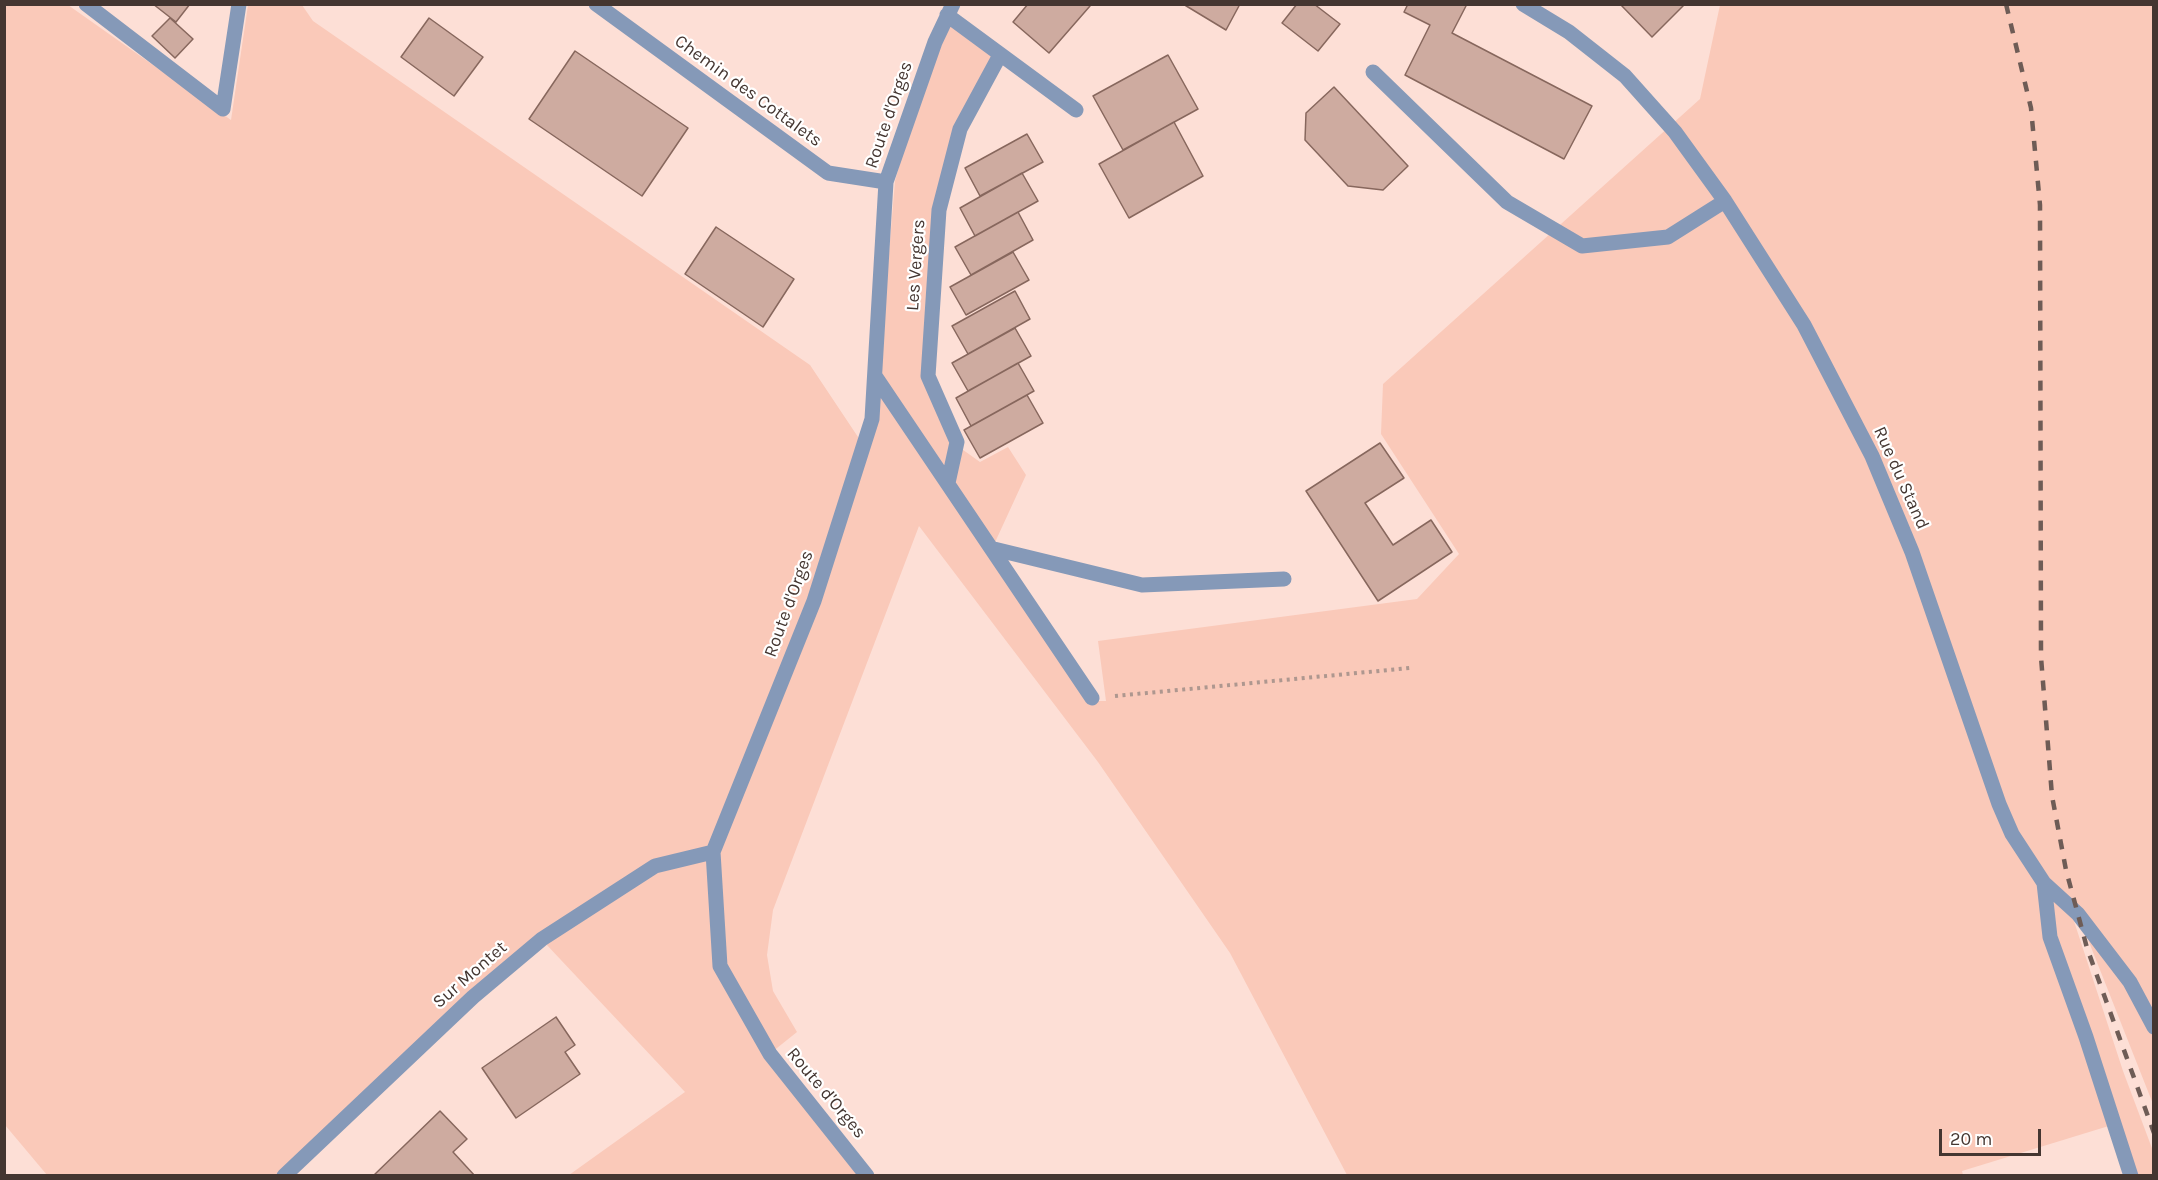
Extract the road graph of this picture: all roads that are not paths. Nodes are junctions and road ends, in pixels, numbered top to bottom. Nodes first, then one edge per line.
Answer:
1 (86, 4) edge
2 (239, 4) edge
3 (596, 4) edge
4 (1523, 4) edge
5 (950, 10) edge
6 (1000, 55) junction
7 (1373, 72) dead end
8 (1076, 110) dead end
9 (886, 182) junction
10 (1725, 201) junction
11 (874, 376) junction
12 (948, 483) junction
13 (994, 549) junction
14 (1284, 579) dead end
15 (1092, 698) road end
16 (713, 852) junction
17 (2044, 883) junction
18 (2154, 1027) edge
19 (284, 1176) edge
20 (867, 1176) edge
21 (2131, 1176) edge

1 - 2 street
3 - 9 street, Chemin des Cottalets
4 - 10 street, Rue du Stand
5 - 6 street
5 - 9 street, Route d'Orges
6 - 8 street
6 - 12 street, Les Vergers
7 - 10 street
9 - 11 street, Route d'Orges
10 - 17 street, Rue du Stand
11 - 12 street
11 - 16 street, Route d'Orges
12 - 13 street
13 - 14 street
13 - 15 street
16 - 19 street, Sur Montet
16 - 20 street, Route d'Orges
17 - 18 street, Rue du Stand
17 - 21 street

